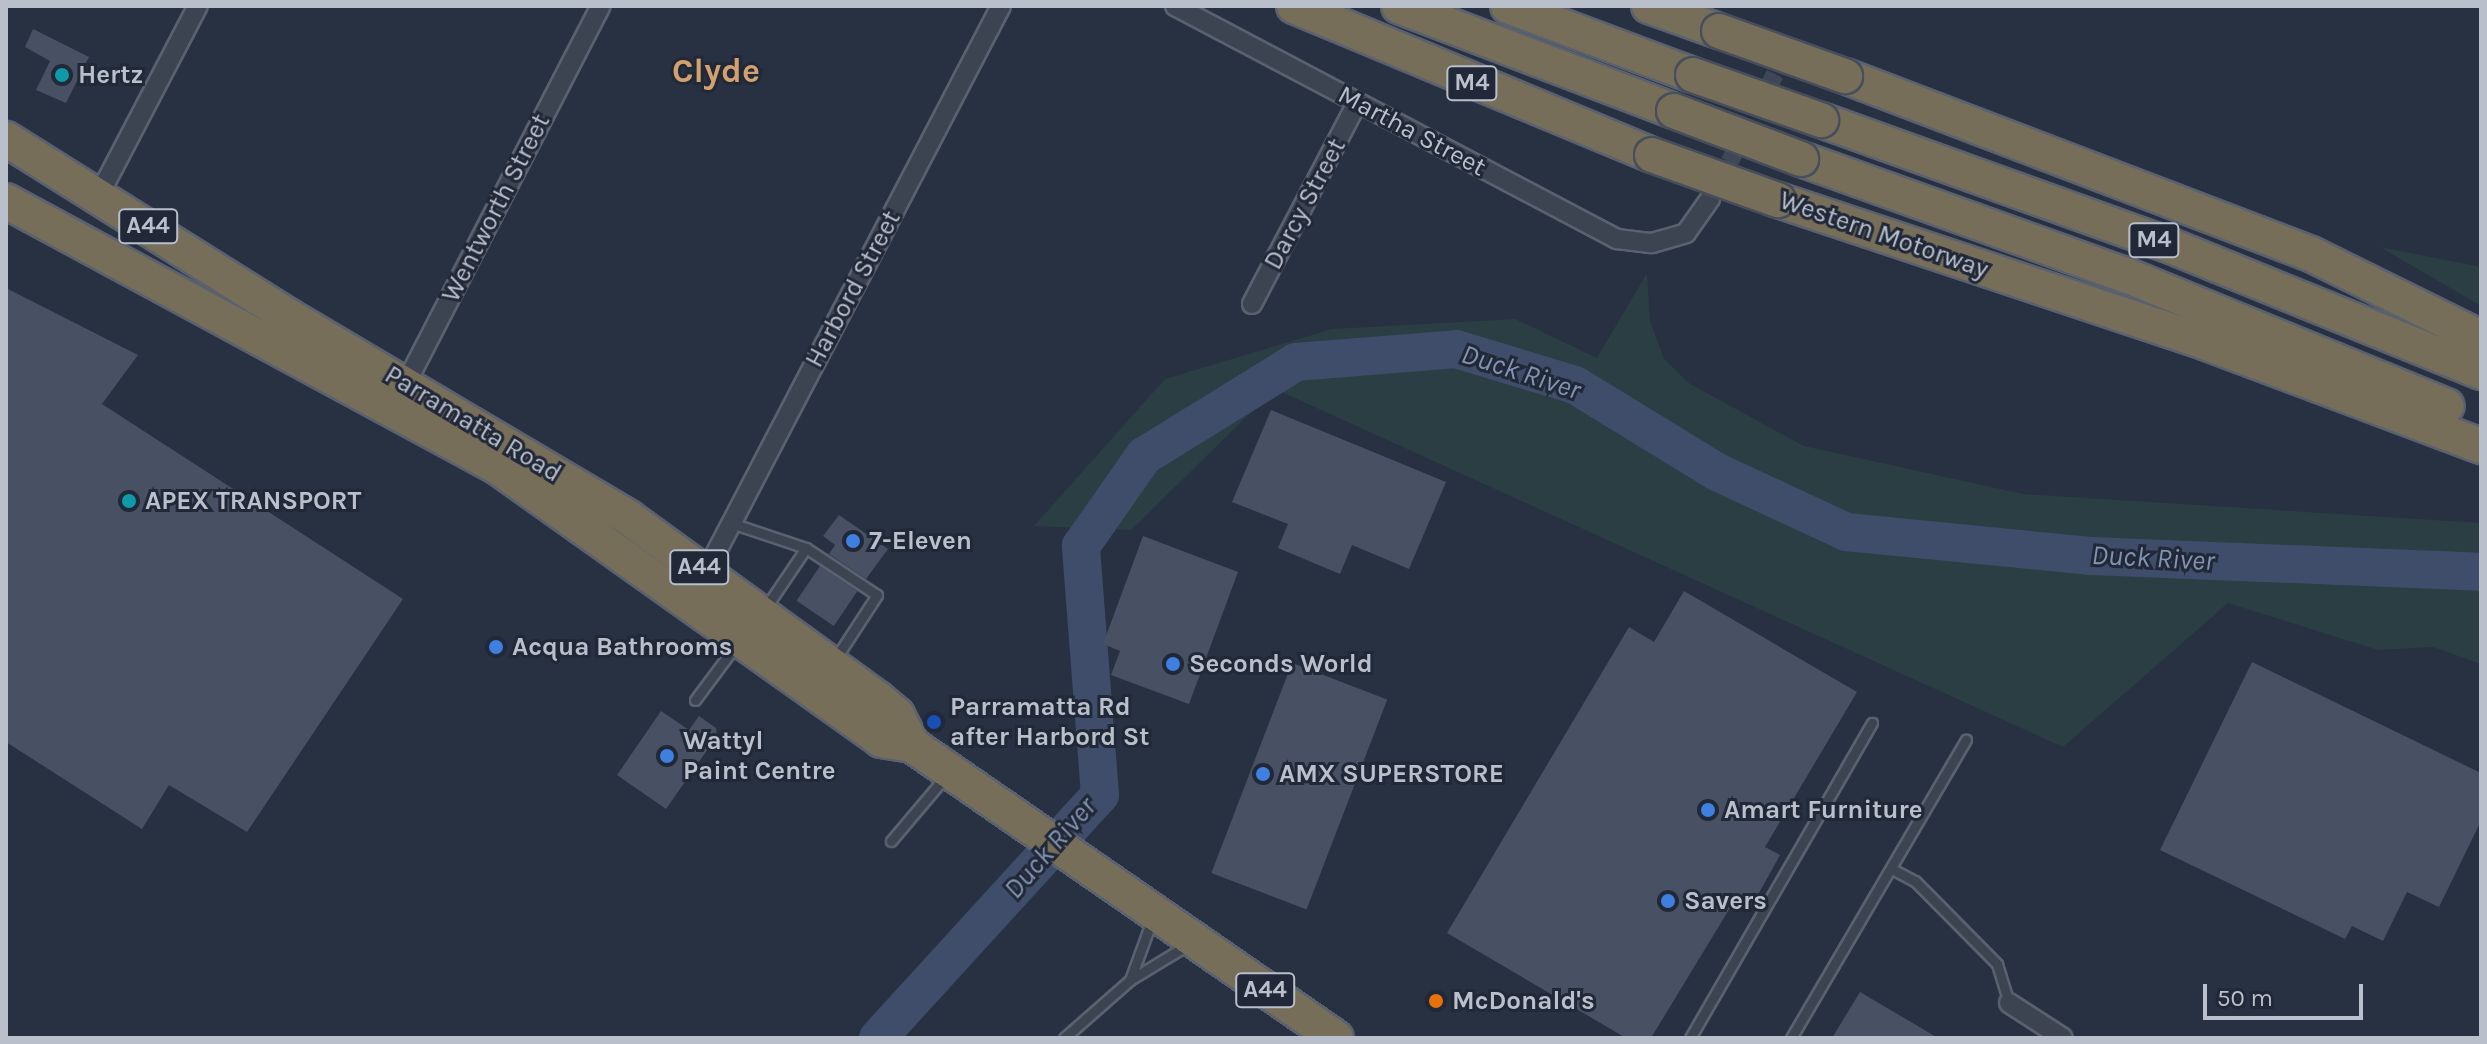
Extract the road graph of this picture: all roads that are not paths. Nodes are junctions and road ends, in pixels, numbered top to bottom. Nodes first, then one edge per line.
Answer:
1 (198, 6) edge
2 (601, 6) edge
3 (1001, 6) edge
4 (1175, 6) edge
5 (1294, 6) edge
6 (1399, 6) edge
7 (1508, 6) edge
8 (1649, 6) edge
9 (1357, 103) junction
10 (6, 139) edge
11 (99, 195) junction
12 (1710, 199) tunnel mouth
13 (6, 201) edge
14 (1252, 304) dead end
15 (2481, 338) edge
16 (2481, 372) edge
17 (399, 397) junction
18 (2481, 420) edge
19 (2481, 446) edge
20 (731, 523) junction
21 (806, 548) junction
22 (706, 572) junction
23 (763, 612) junction
24 (740, 641) junction
25 (831, 664) junction
26 (695, 700) dead end
27 (1872, 723) dead end
28 (1966, 740) dead end
29 (912, 745) junction
30 (951, 771) junction
31 (891, 841) dead end
32 (1892, 869) junction
33 (1155, 913) junction
34 (1194, 941) junction
35 (1130, 980) junction
36 (2009, 1003) joint
37 (1064, 1038) edge
38 (1336, 1038) edge
39 (1690, 1038) edge
40 (1791, 1038) edge
41 (2063, 1038) edge

1 - 11 street
2 - 17 street, Wentworth Street
3 - 20 street, Harbord Street
4 - 9 street, Martha Street
5 - 19 highway, Western Motorway / M4, bridge
6 - 18 highway, Western Motorway / M4, bridge
7 - 16 highway, M4, bridge
8 - 15 highway, M4, bridge
9 - 12 street, Martha Street
9 - 14 street, Darcy Street
10 - 11 highway, Parramatta Road / A44
11 - 17 highway, Parramatta Road / A44
13 - 17 highway, Parramatta Road / A44
17 - 22 highway, Parramatta Road / A44
17 - 24 highway, Parramatta Road / A44
20 - 21 lane
20 - 22 street, Harbord Street
21 - 23 lane
21 - 25 lane
22 - 23 highway, Parramatta Road / A44
23 - 25 highway, Parramatta Road / A44
24 - 26 lane
24 - 29 highway, Parramatta Road / A44
25 - 29 highway, Parramatta Road / A44
27 - 39 lane
28 - 32 lane
29 - 30 highway, Parramatta Road / A44
30 - 31 lane
30 - 33 highway, Parramatta Road / A44
32 - 36 lane
32 - 40 lane
33 - 34 highway, Parramatta Road / A44
33 - 35 lane
34 - 35 lane
34 - 38 highway, Parramatta Road / A44
35 - 37 lane
36 - 41 street

